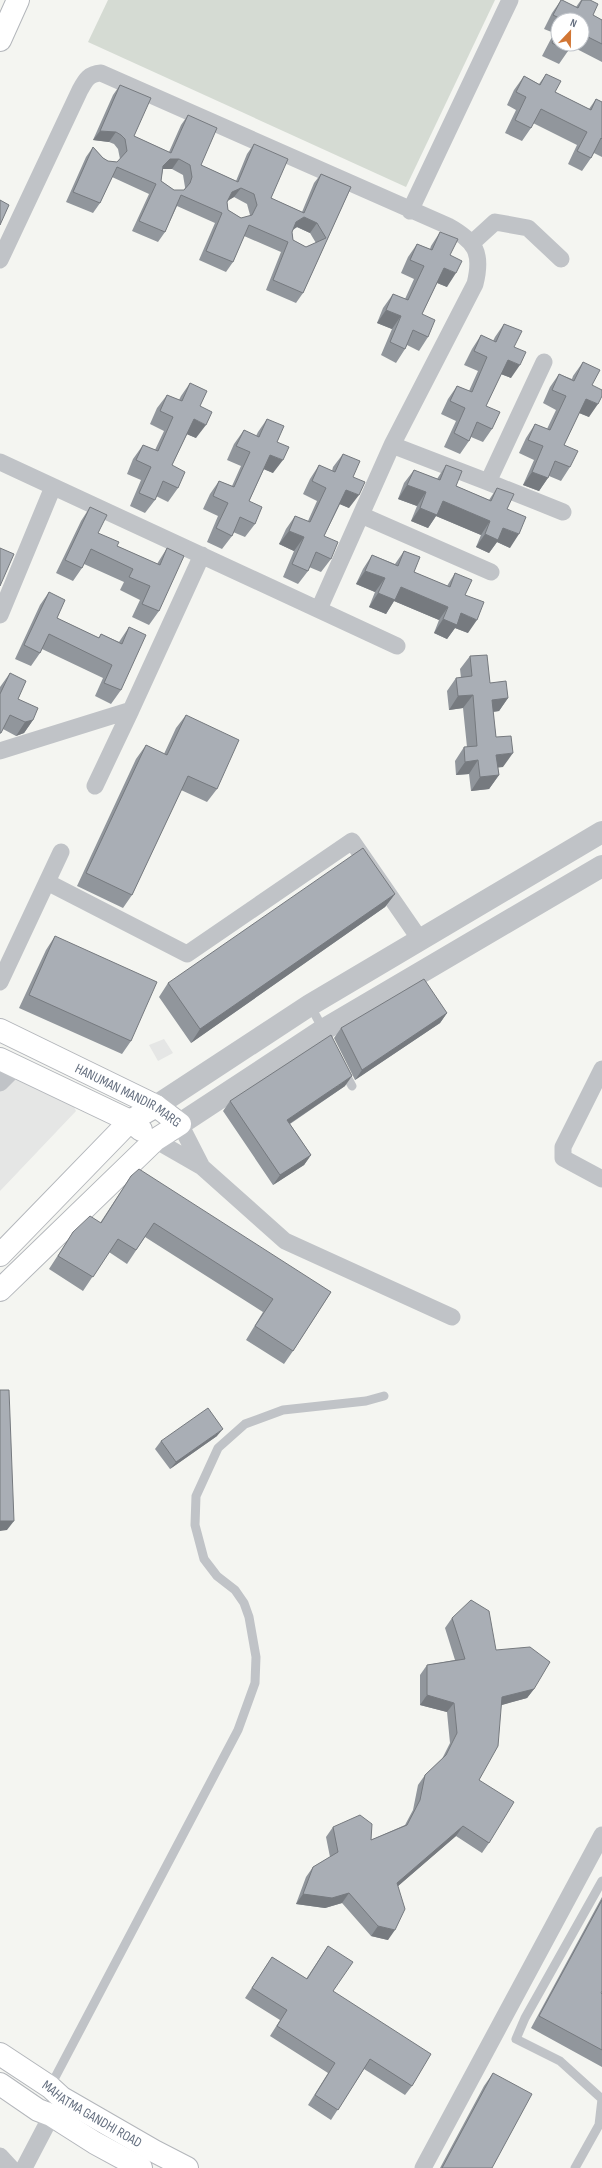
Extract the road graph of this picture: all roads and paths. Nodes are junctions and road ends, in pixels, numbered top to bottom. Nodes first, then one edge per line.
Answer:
1 (18, 0) edge
2 (510, 0) edge
3 (0, 40) edge
4 (410, 211) junction
5 (472, 243) junction
6 (561, 259) dead end
7 (0, 260) edge
8 (544, 362) dead end
9 (392, 445) junction
10 (0, 462) edge
11 (488, 482) junction
12 (54, 486) junction
13 (563, 512) dead end
14 (361, 515) junction
15 (202, 555) junction
16 (491, 572) dead end
17 (319, 610) junction
18 (0, 615) edge
19 (397, 646) dead end
20 (131, 710) junction
21 (0, 751) edge
22 (95, 786) dead end
23 (602, 832) edge
24 (61, 852) dead end
25 (602, 866) edge
26 (47, 882) junction
27 (421, 941) junction
28 (0, 982) edge
29 (310, 1005) junction
30 (0, 1030) edge
31 (325, 1033) junction
32 (8, 1063) edge
33 (341, 1065) edge
34 (79, 1068) junction
35 (602, 1069) edge
36 (0, 1083) edge
37 (352, 1086) edge
38 (66, 1091) junction
39 (156, 1106) junction
40 (130, 1121) junction
41 (180, 1124) junction
42 (155, 1140) junction
43 (202, 1166) junction
44 (602, 1179) edge
45 (0, 1255) edge
46 (0, 1290) edge
47 (452, 1317) dead end
48 (384, 1396) dead end
49 (602, 1834) edge
50 (602, 1881) edge
51 (0, 2054) edge
52 (0, 2084) edge
53 (602, 2099) edge
54 (54, 2100) junction
55 (0, 2156) edge
56 (11, 2168) edge
57 (24, 2168) edge
58 (141, 2168) edge
59 (187, 2168) edge
60 (423, 2168) edge
61 (575, 2168) edge

1 - 3 main road
2 - 4 street
4 - 5 street
4 - 7 street
5 - 6 street
5 - 9 street
8 - 11 street
9 - 11 street
9 - 14 street
10 - 12 street
11 - 13 street
12 - 15 street
12 - 18 street
14 - 16 street
14 - 17 street
15 - 17 street
15 - 20 street
17 - 19 street
20 - 21 street
20 - 22 street
23 - 27 street
24 - 26 street
25 - 31 street
26 - 27 street
26 - 28 street
27 - 29 street
29 - 31 lane
29 - 39 street
30 - 34 main road, HANUMAN MANDIR MARG
31 - 41 street
32 - 36 street
32 - 38 main road, HANUMAN MANDIR MARG
33 - 37 lane
34 - 38 main road
34 - 39 main road, HANUMAN MANDIR MARG
35 - 44 street
38 - 40 main road, HANUMAN MANDIR MARG
39 - 40 main road
39 - 41 main road, HANUMAN MANDIR MARG
40 - 42 main road, HANUMAN MANDIR MARG
40 - 45 main road
41 - 42 main road
41 - 43 street, HANUMAN MANDIR MARG
42 - 43 street, HANUMAN MANDIR MARG
42 - 46 main road
43 - 47 street
48 - 54 lane
49 - 60 street
50 - 53 lane
51 - 54 main road, MAHATMA GANDHI ROAD
52 - 54 main road, MAHATMA GANDHI ROAD
53 - 61 lane
54 - 57 street
54 - 58 main road, MAHATMA GANDHI ROAD
54 - 59 main road, MAHATMA GANDHI ROAD
55 - 56 street

